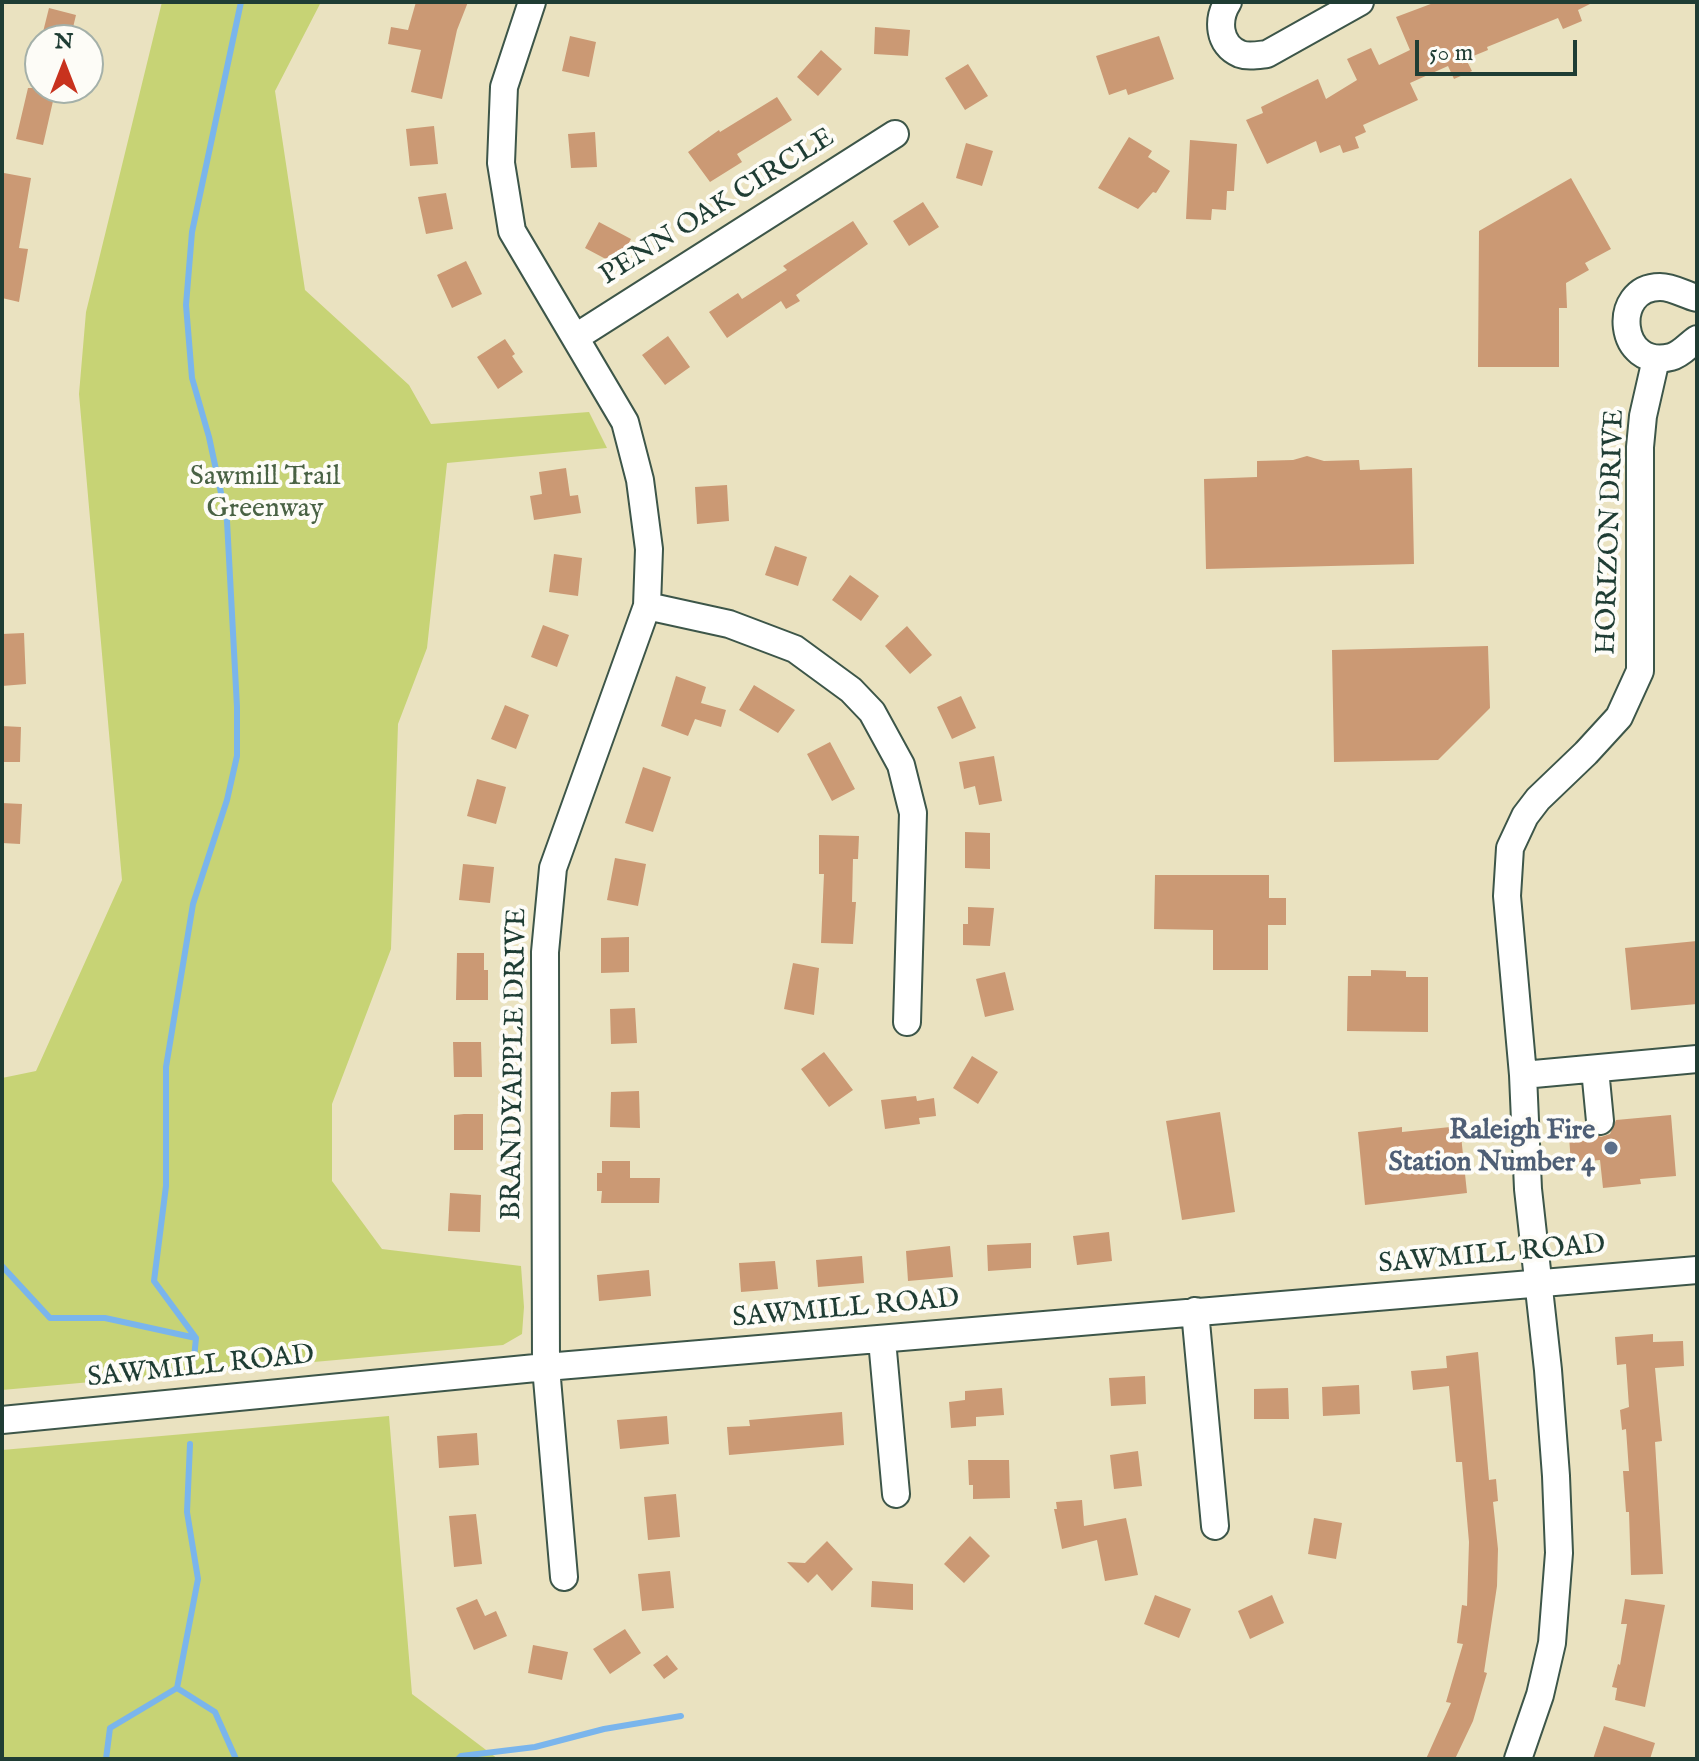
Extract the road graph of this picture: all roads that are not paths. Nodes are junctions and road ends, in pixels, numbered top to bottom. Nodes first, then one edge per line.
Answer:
1 (532, 2) edge
2 (1228, 2) edge
3 (1360, 2) edge
4 (895, 134) dead end
5 (1697, 298) edge
6 (576, 337) junction
7 (1697, 339) edge
8 (1656, 359) junction
9 (647, 606) junction
10 (907, 1022) dead end
11 (1697, 1059) edge
12 (1595, 1069) junction
13 (1523, 1075) junction
14 (1600, 1121) dead end
15 (1697, 1270) edge
16 (1539, 1285) junction
17 (1195, 1311) junction
18 (882, 1340) junction
19 (546, 1367) junction
20 (2, 1420) edge
21 (896, 1494) dead end
22 (1215, 1526) dead end
23 (564, 1577) dead end
24 (1518, 1759) edge

1 - 6 street, BRANDYAPPLE DRIVE
2 - 3 street
4 - 6 street, PENN OAK CIRCLE
5 - 8 street
6 - 9 street, BRANDYAPPLE DRIVE
7 - 8 street
8 - 13 street, HORIZON DRIVE
9 - 10 street
9 - 19 street, BRANDYAPPLE DRIVE
11 - 12 street
12 - 13 street
12 - 14 street
13 - 16 street, HORIZON DRIVE
15 - 16 street, SAWMILL ROAD
16 - 17 street, SAWMILL ROAD
16 - 24 street, HORIZON DRIVE
17 - 18 street, SAWMILL ROAD
17 - 22 street
18 - 19 street, SAWMILL ROAD
18 - 21 street
19 - 20 street, SAWMILL ROAD
19 - 23 street, BRANDYAPPLE DRIVE

